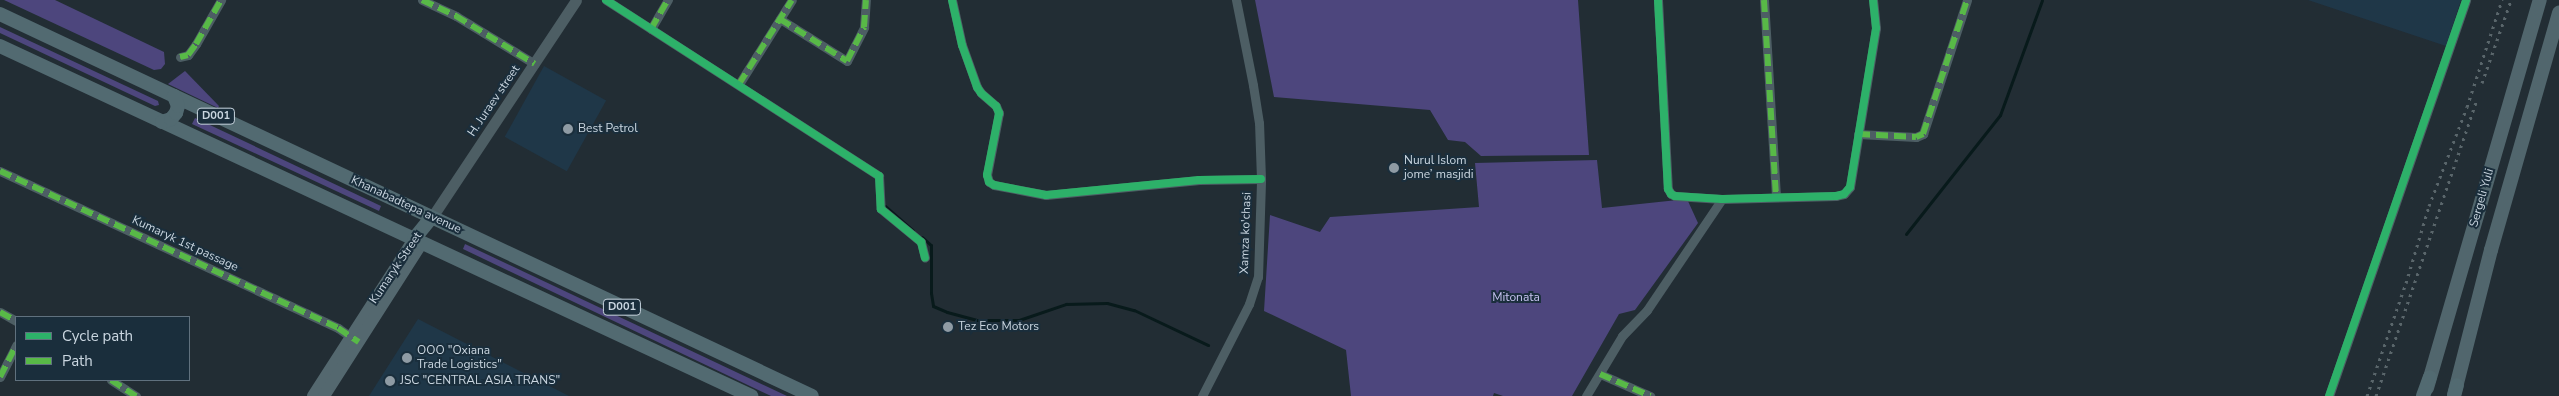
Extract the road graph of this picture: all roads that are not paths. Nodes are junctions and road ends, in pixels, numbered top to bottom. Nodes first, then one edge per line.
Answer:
1 (221, 0) edge
2 (422, 0) edge
3 (576, 0) edge
4 (606, 0) edge
5 (668, 0) edge
6 (792, 0) edge
7 (866, 0) edge
8 (952, 0) edge
9 (1236, 0) edge
10 (1658, 0) edge
11 (1764, 0) edge
12 (1873, 0) edge
13 (1967, 0) edge
14 (2466, 0) edge
15 (2540, 0) edge
16 (2559, 12) edge
17 (0, 14) edge
18 (780, 19) junction
19 (651, 28) junction
20 (0, 46) edge
21 (180, 57) dead end
22 (535, 64) junction
23 (739, 84) junction
24 (174, 96) junction
25 (162, 122) junction
26 (1858, 134) junction
27 (0, 171) edge
28 (1261, 180) junction
29 (1776, 197) junction
30 (1722, 199) junction
31 (432, 217) junction
32 (418, 241) junction
33 (925, 258) dead end
34 (0, 312) edge
35 (15, 320) edge
36 (355, 339) junction
37 (15, 347) edge
38 (1600, 374) junction
39 (2430, 377) joint
40 (0, 378) edge
41 (114, 381) edge
42 (2455, 392) edge
43 (136, 396) edge
44 (313, 396) edge
45 (324, 396) edge
46 (751, 396) edge
47 (812, 396) edge
48 (1202, 396) edge
49 (1586, 396) edge
50 (1650, 396) edge
51 (2329, 396) edge
52 (2424, 396) edge

1 - 21 street
2 - 22 street
3 - 22 street, H. Juraev street
4 - 19 street
5 - 19 street
6 - 18 street
7 - 18 street
8 - 28 street
9 - 28 street, Xamza ko'chasi
10 - 30 street
11 - 29 street
12 - 26 street
13 - 26 street
14 - 51 street
15 - 39 main road, Sergeli Yuli
16 - 42 main road, Sergeli Yuli
17 - 24 highway, Khanabadtepa avenue / D001
18 - 23 street
19 - 23 street
20 - 25 highway, D001
22 - 31 street, H. Juraev street
23 - 33 street
24 - 25 highway
24 - 31 highway, Khanabadtepa avenue / D001
25 - 32 highway, D001
26 - 29 street
27 - 36 street, Kumaryk 1st passage
28 - 48 street, Xamza ko'chasi
29 - 30 street
30 - 38 street
31 - 32 highway, Kumaryk Street
31 - 47 highway, Khanabadtepa avenue / D001
32 - 36 main road, Kumaryk Street
32 - 46 highway, D001
34 - 35 street
36 - 44 main road, Kumaryk Street
36 - 45 main road, Kumaryk Street
37 - 40 street
38 - 49 street
38 - 50 street
39 - 52 highway
41 - 43 street

